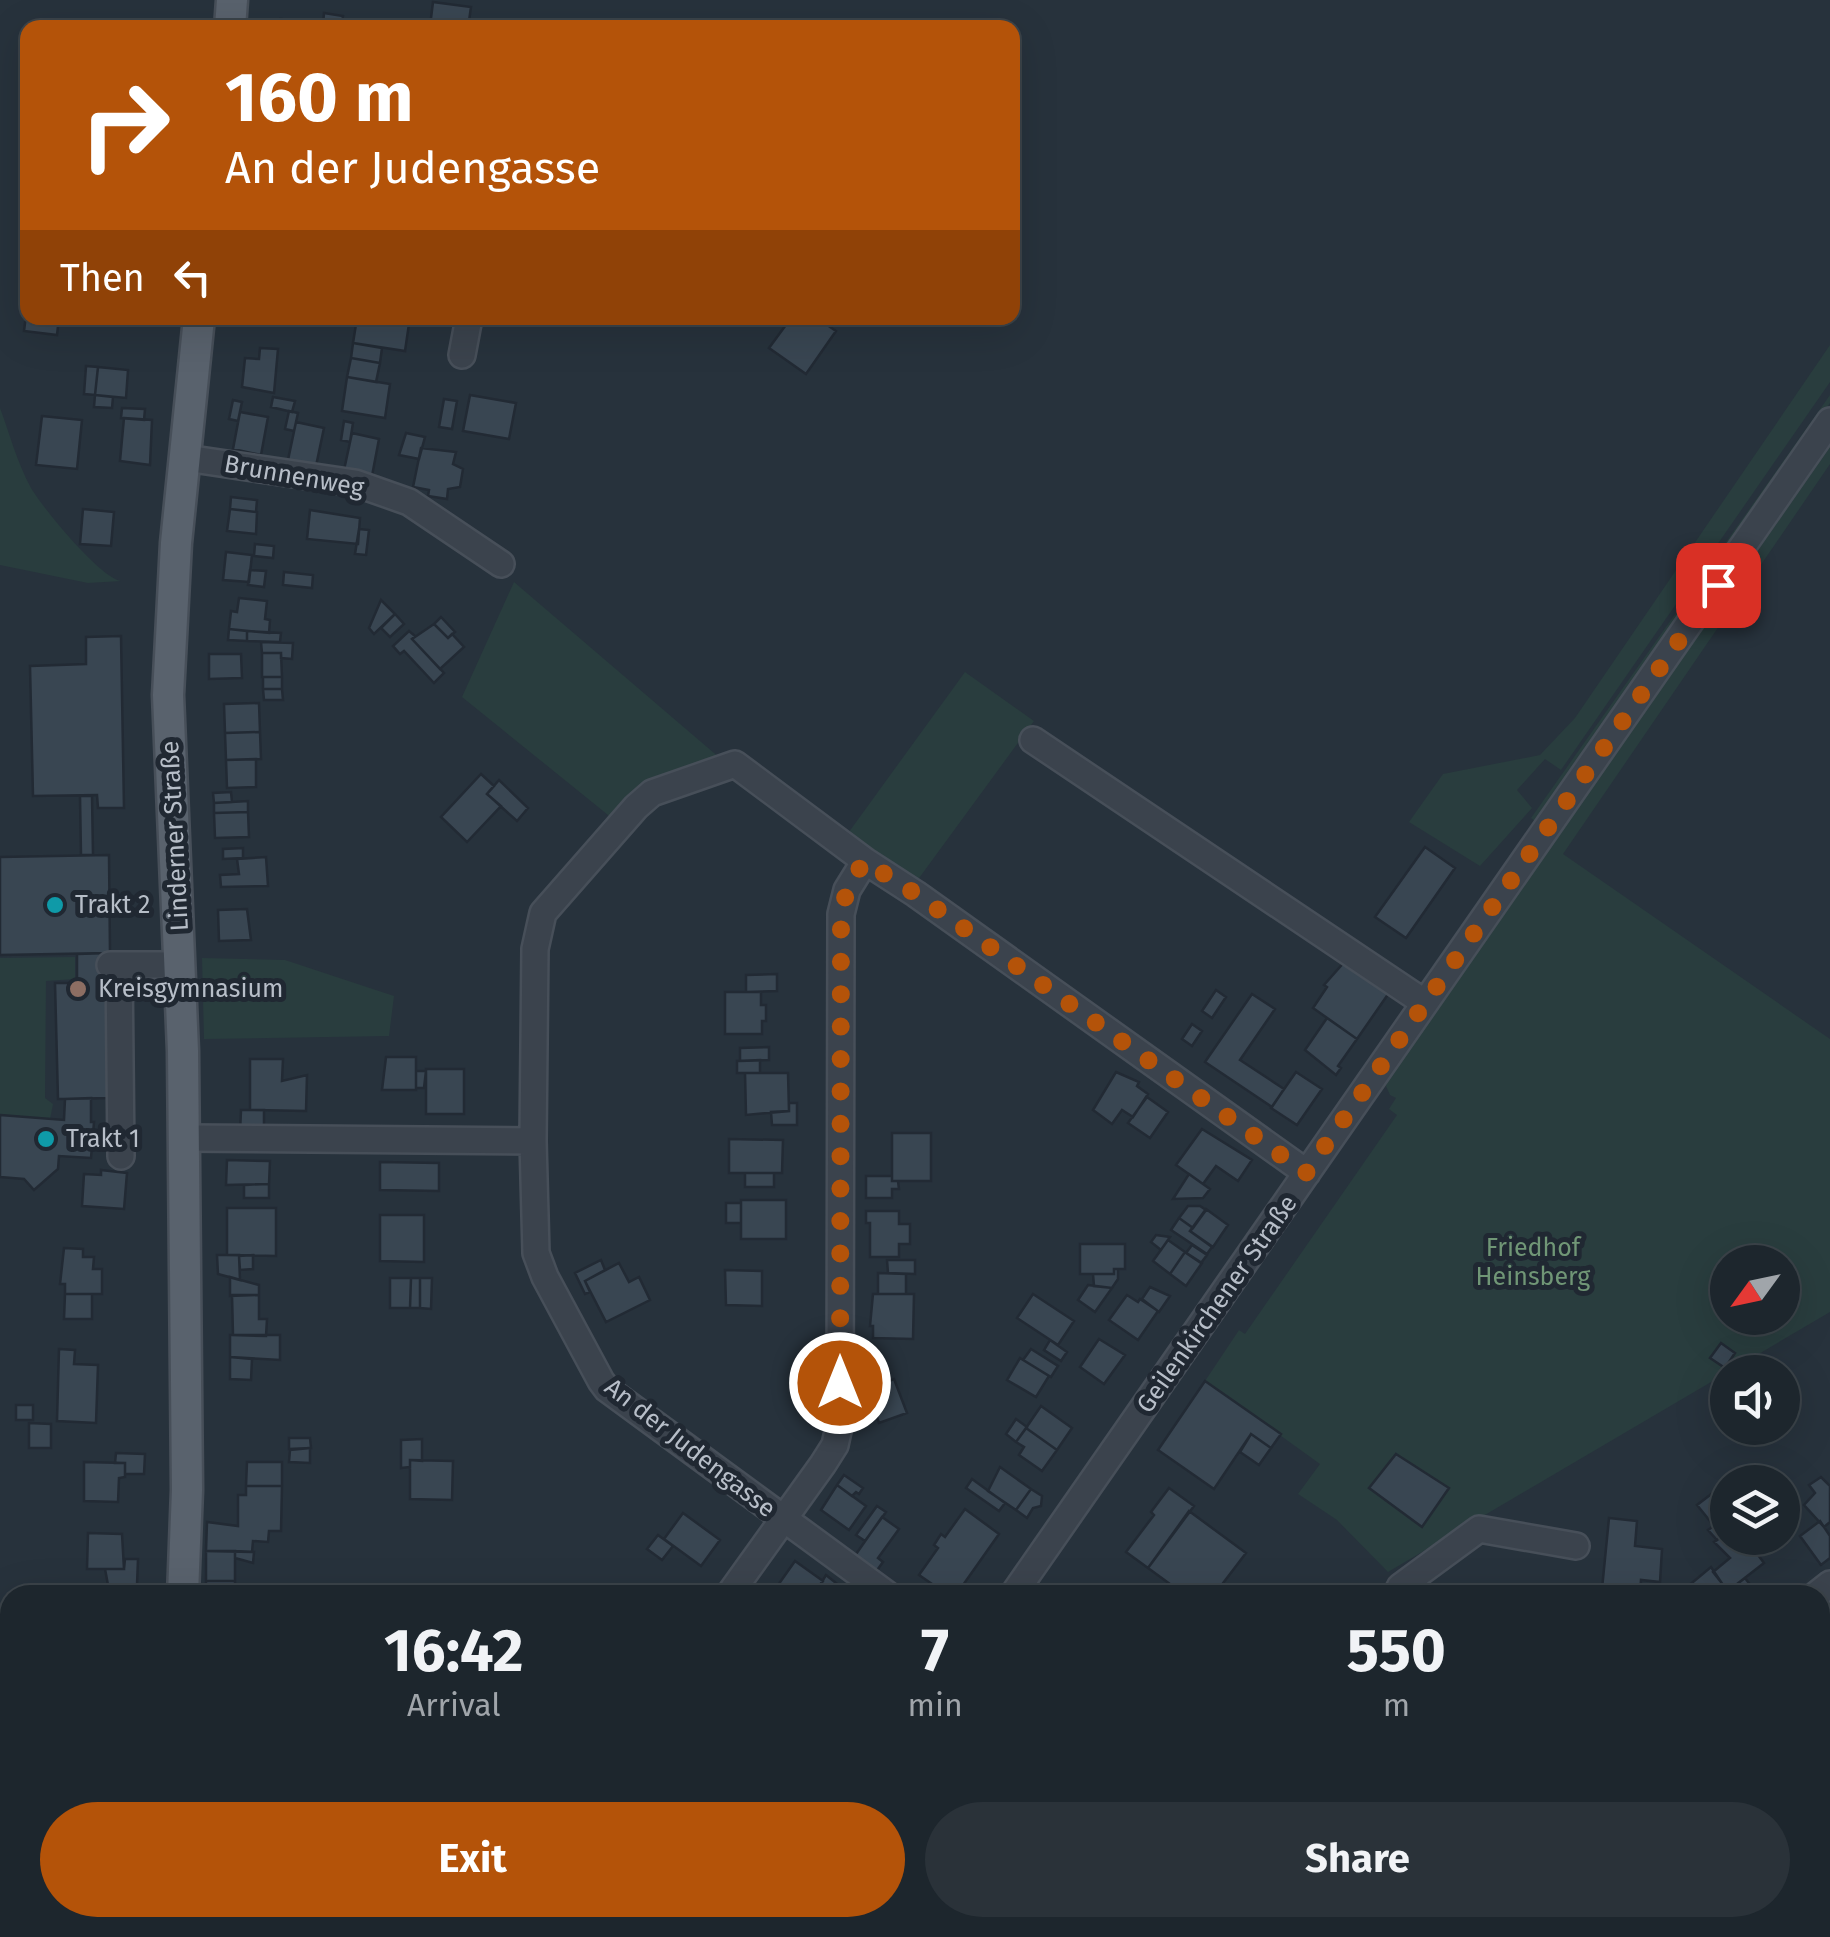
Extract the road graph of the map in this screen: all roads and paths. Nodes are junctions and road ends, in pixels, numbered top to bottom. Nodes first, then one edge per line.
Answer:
1 (198, 325) edge
2 (468, 325) edge
3 (462, 354) dead end
4 (1830, 421) edge
5 (186, 458) junction
6 (501, 564) dead end
7 (1033, 740) dead end
8 (864, 861) junction
9 (182, 965) junction
10 (1425, 1003) junction
11 (184, 1138) junction
12 (533, 1141) junction
13 (120, 1156) dead end
14 (1306, 1173) junction
15 (785, 1520) junction
16 (1576, 1546) dead end
17 (183, 1585) edge
18 (736, 1585) edge
19 (874, 1585) edge
20 (1021, 1585) edge
21 (1403, 1585) edge
22 (0, 1752) edge
23 (0, 1845) edge

1 - 5 main road, Linderner Straße
2 - 3 street
4 - 10 street, Geilenkirchener Straße
5 - 6 street, Brunnenweg
5 - 9 main road, Linderner Straße
7 - 10 street
8 - 12 street, An der Judengasse
8 - 14 street, An der Judengasse
8 - 15 street
9 - 11 main road, Linderner Straße
9 - 13 street
10 - 14 street, Geilenkirchener Straße
11 - 12 street
11 - 17 main road, Linderner Straße
12 - 15 street, An der Judengasse
14 - 20 street, Geilenkirchener Straße
15 - 18 street
15 - 19 street, An der Judengasse
16 - 21 street
22 - 23 street

